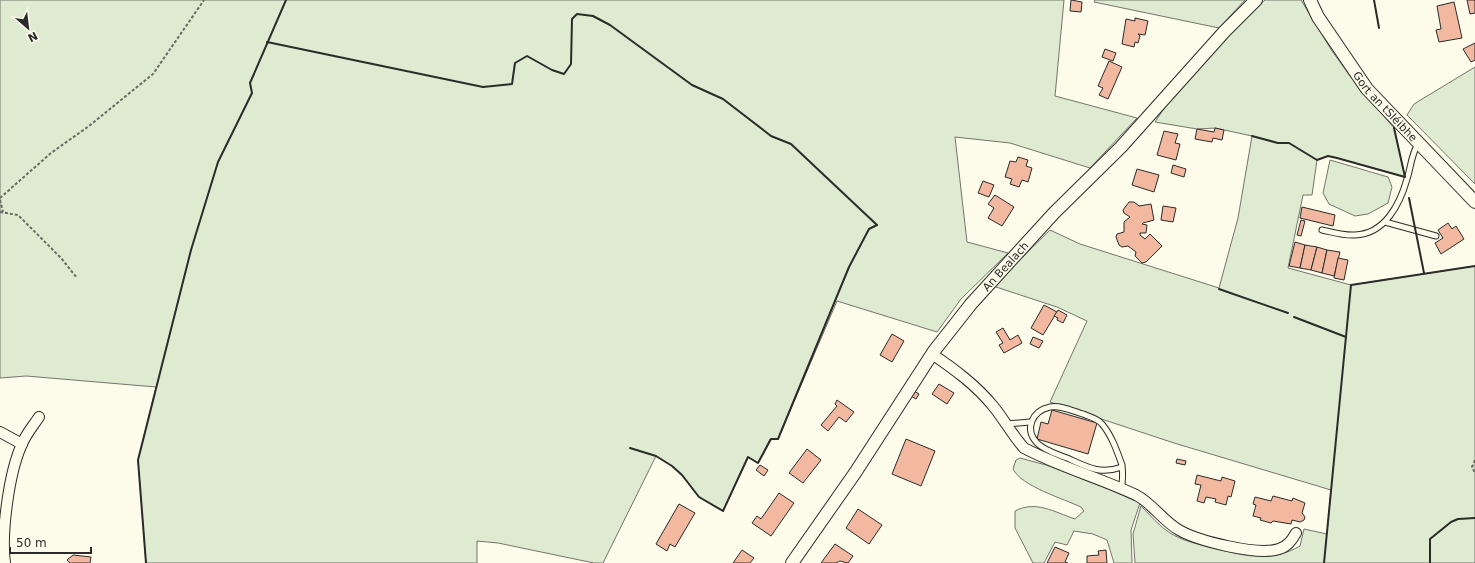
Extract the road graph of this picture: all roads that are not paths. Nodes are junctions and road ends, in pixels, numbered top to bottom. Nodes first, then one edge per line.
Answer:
1 (1256, 0) edge
2 (1310, 0) edge
3 (1419, 143) junction
4 (1474, 200) edge
5 (1385, 222) junction
6 (1322, 230) dead end
7 (1436, 236) dead end
8 (932, 354) junction
9 (39, 417) dead end
10 (1030, 422) junction
11 (1006, 424) junction
12 (0, 432) edge
13 (22, 444) junction
14 (1122, 468) junction
15 (1121, 489) junction
16 (1296, 533) dead end
17 (5, 563) edge
18 (792, 563) edge

1 - 8 street, An Bealach
2 - 3 street, Gort an tSléibhe
3 - 4 street, Gort an tSléibhe
3 - 5 lane
5 - 6 lane
5 - 7 lane
8 - 11 street
8 - 18 street, An Bealach
9 - 13 street
10 - 11 lane
10 - 14 lane
10 - 14 lane
11 - 15 street
12 - 13 street
13 - 17 street
14 - 15 lane
15 - 16 street

